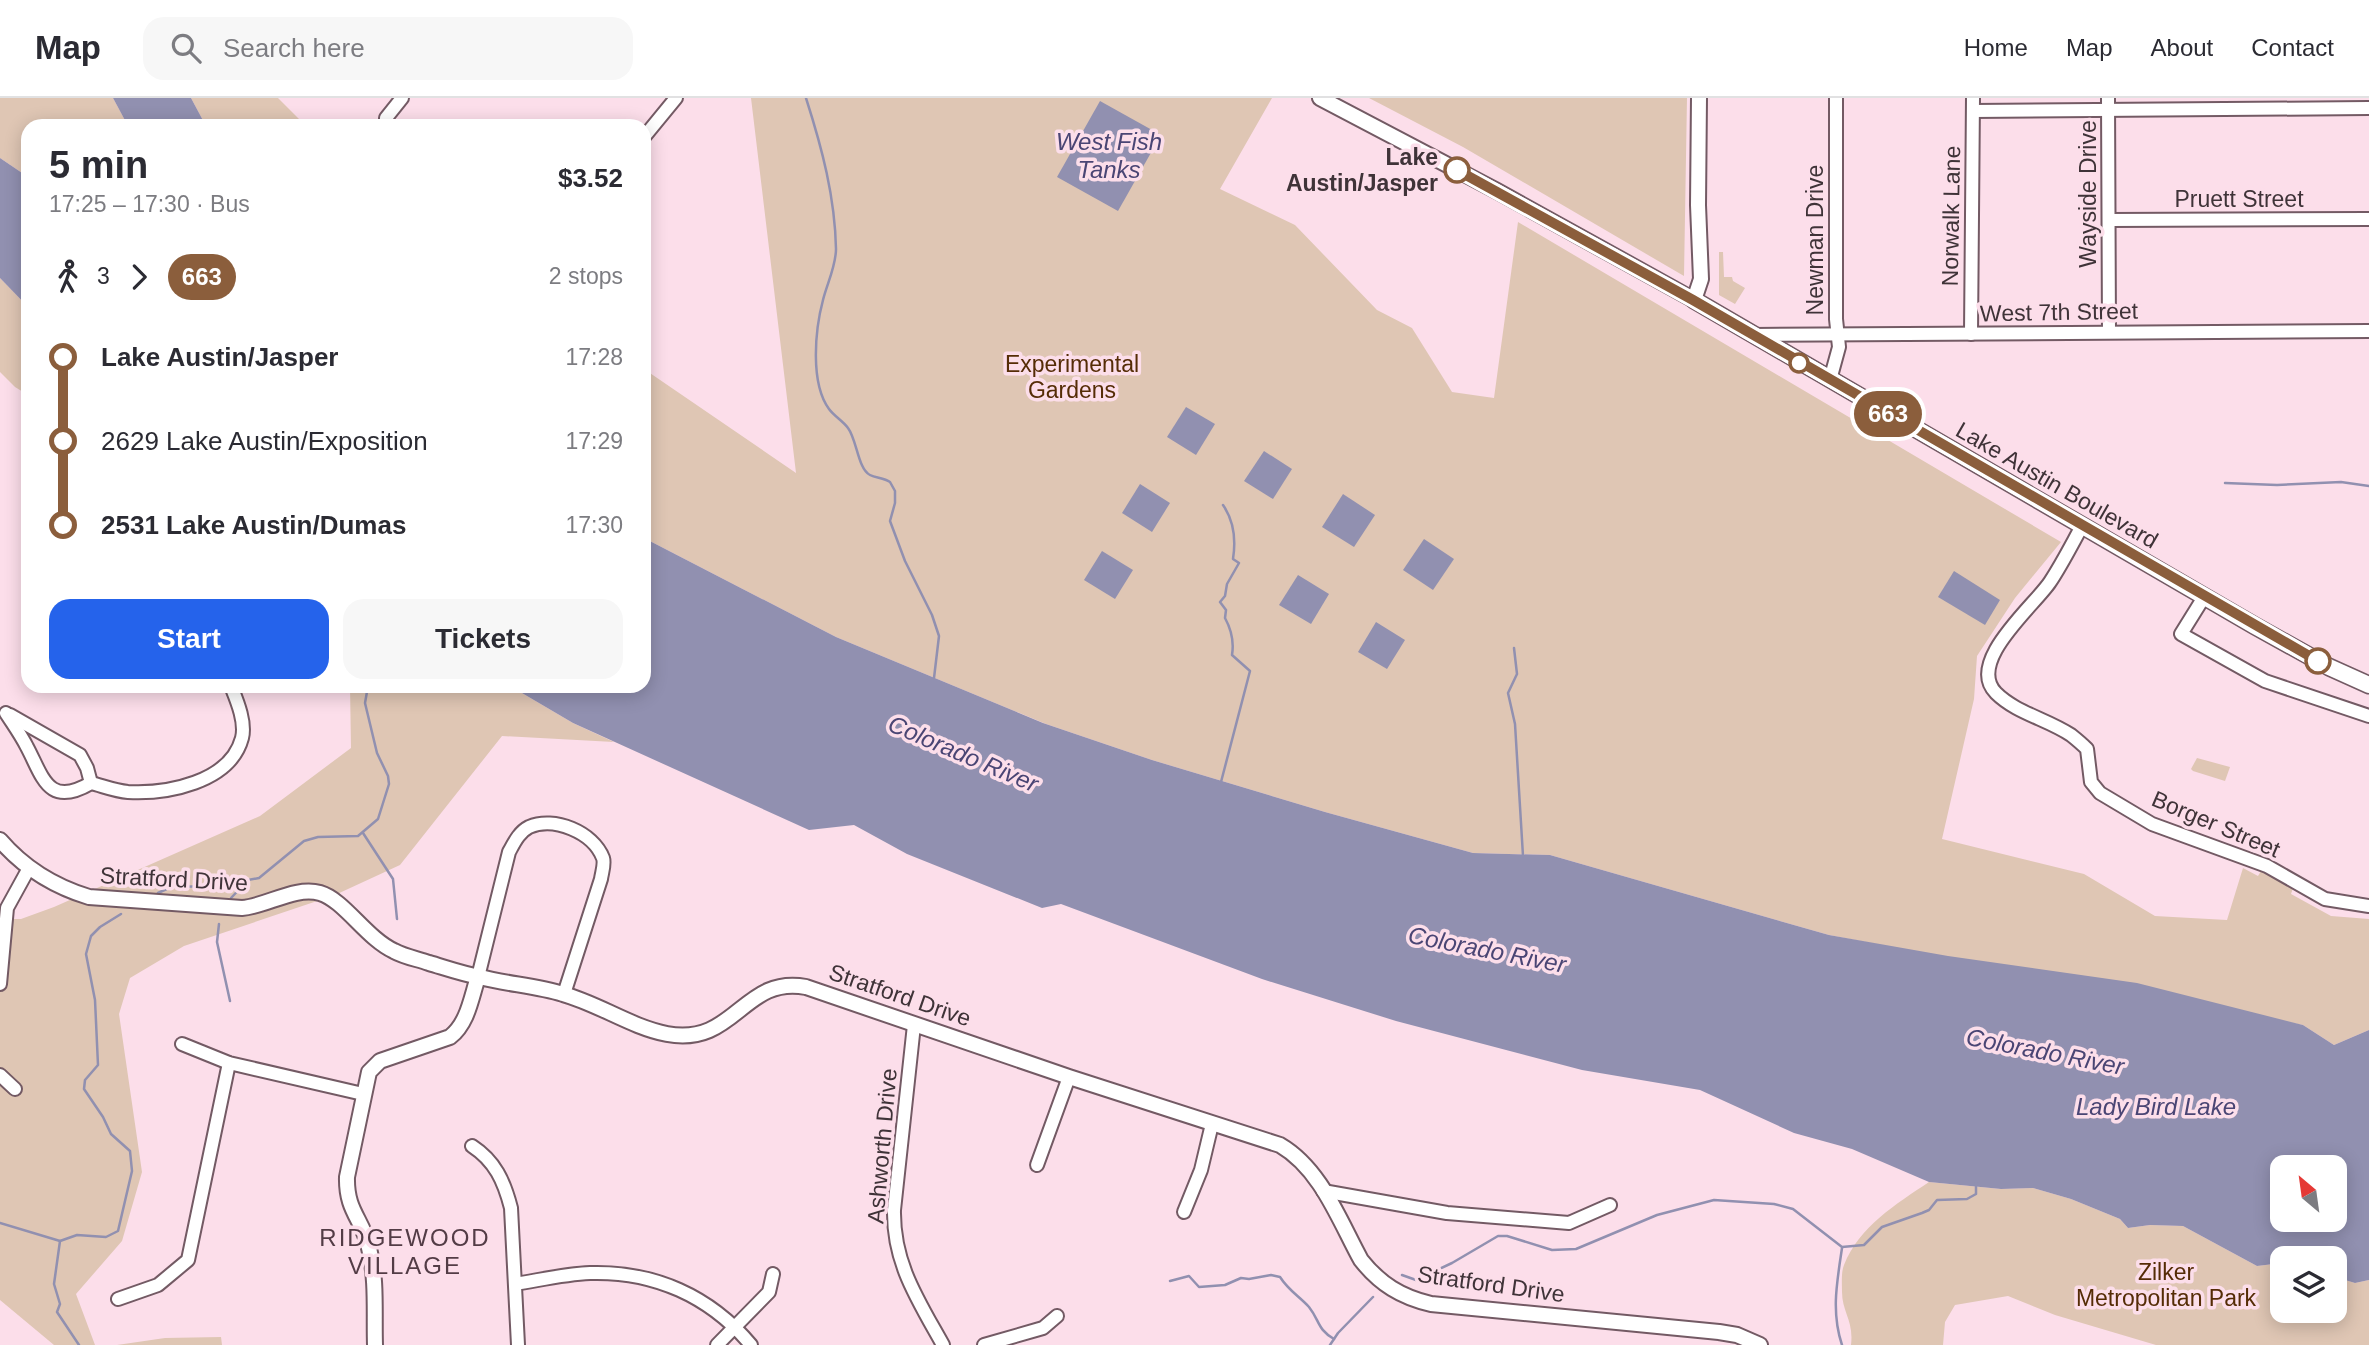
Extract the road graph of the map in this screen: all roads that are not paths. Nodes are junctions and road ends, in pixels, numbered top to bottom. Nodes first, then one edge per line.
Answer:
1 (402, 98) edge
2 (676, 98) edge
3 (1320, 98) edge
4 (1699, 98) edge
5 (1836, 98) edge
6 (2326, 103) edge
7 (1973, 104) edge
8 (2108, 104) edge
9 (2369, 108) edge
10 (386, 118) dead end
11 (651, 128) edge
12 (2369, 219) edge
13 (2109, 220) junction
14 (1693, 300) junction
15 (2369, 331) edge
16 (2109, 332) junction
17 (1971, 334) junction
18 (1751, 335) junction
19 (1837, 335) junction
20 (1830, 380) junction
21 (2082, 526) junction
22 (2204, 597) junction
23 (2369, 685) edge
24 (234, 693) edge
25 (3, 712) edge
26 (2369, 716) edge
27 (91, 783) junction
28 (0, 840) edge
29 (29, 867) junction
30 (2369, 906) edge
31 (478, 977) junction
32 (0, 984) edge
33 (564, 994) junction
34 (914, 1025) junction
35 (182, 1044) dead end
36 (229, 1063) junction
37 (0, 1075) edge
38 (1069, 1077) junction
39 (15, 1089) dead end
40 (363, 1094) junction
41 (1212, 1124) junction
42 (472, 1146) dead end
43 (1037, 1165) dead end
44 (1323, 1191) junction
45 (1610, 1205) dead end
46 (1184, 1212) dead end
47 (773, 1274) dead end
48 (515, 1284) junction
49 (118, 1298) dead end
50 (1057, 1316) dead end
51 (735, 1326) junction
52 (375, 1345) edge
53 (519, 1345) edge
54 (717, 1345) edge
55 (751, 1345) edge
56 (943, 1345) edge
57 (984, 1345) edge
58 (1760, 1345) edge

1 - 10 street
2 - 11 street
3 - 14 street, Lake Austin Boulevard
4 - 14 street
5 - 19 street, Newman Drive
6 - 8 street
6 - 9 street
7 - 8 street
7 - 17 street, Norwalk Lane
8 - 13 street, Wayside Drive
12 - 13 street, Pruett Street
13 - 16 street, Wayside Drive
14 - 18 main road, Lake Austin Boulevard
15 - 16 street, West 7th Street
16 - 17 street, West 7th Street
17 - 19 street, West 7th Street
18 - 19 street, West 7th Street
18 - 20 main road, Lake Austin Boulevard
19 - 20 street, Newman Drive
20 - 21 main road, Lake Austin Boulevard
21 - 22 main road, Lake Austin Boulevard
21 - 30 street, Borger Street
22 - 23 main road, Lake Austin Boulevard
22 - 26 street
24 - 27 street
25 - 27 street
25 - 27 street
28 - 29 street, Stratford Drive
29 - 31 street, Stratford Drive
29 - 32 street
31 - 33 street, Stratford Drive
31 - 33 street
31 - 40 street
33 - 34 street, Stratford Drive
34 - 38 street, Stratford Drive
34 - 56 street, Ashworth Drive
35 - 36 street
36 - 40 street
36 - 49 street
37 - 39 street
38 - 41 street, Stratford Drive
38 - 43 street
40 - 52 street
41 - 44 street, Stratford Drive
41 - 46 street
42 - 48 street
44 - 45 street
44 - 58 street, Stratford Drive
47 - 51 street
48 - 51 street
48 - 53 street
50 - 57 street
51 - 54 street
51 - 55 street

